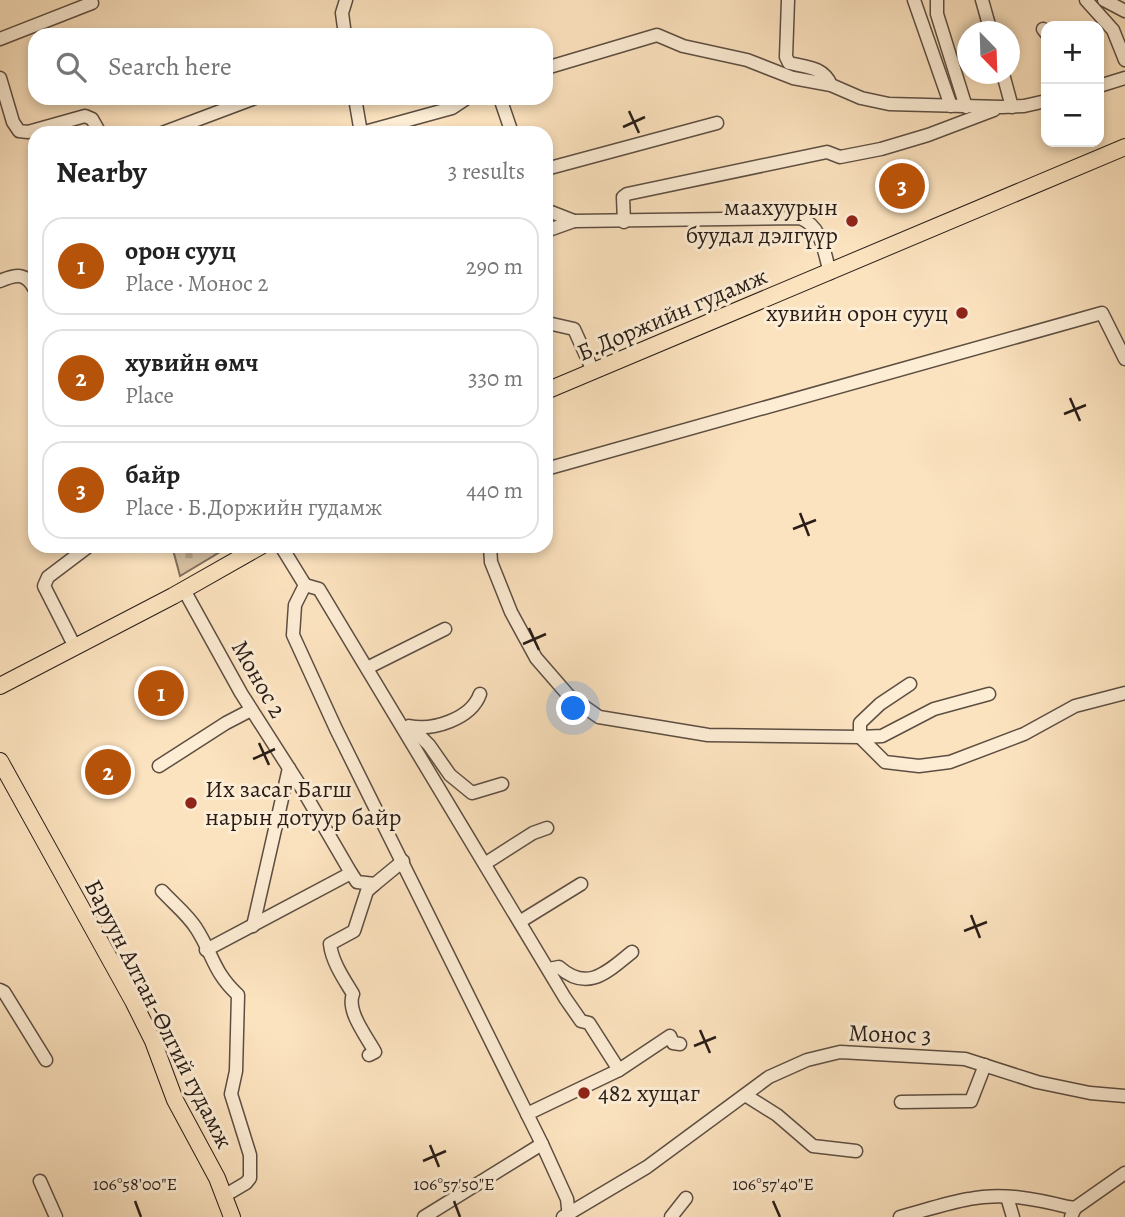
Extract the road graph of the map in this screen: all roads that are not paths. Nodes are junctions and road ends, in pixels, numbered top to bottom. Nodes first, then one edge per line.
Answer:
1 (346, 0) edge
2 (788, 0) edge
3 (914, 0) edge
4 (937, 0) edge
5 (982, 0) edge
6 (1086, 0) edge
7 (1104, 0) edge
8 (92, 3) dead end
9 (1125, 10) edge
10 (988, 21) edge
11 (28, 28) edge
12 (28, 28) edge
13 (344, 28) edge
14 (0, 39) edge
15 (1125, 60) edge
16 (553, 66) edge
17 (0, 78) edge
18 (1125, 78) edge
19 (1004, 84) edge
20 (1104, 84) edge
21 (831, 85) junction
22 (1041, 102) edge
23 (236, 105) edge
24 (356, 105) edge
25 (456, 105) edge
26 (502, 105) edge
27 (951, 106) junction
28 (966, 107) junction
29 (1007, 107) junction
30 (717, 123) dead end
31 (49, 126) edge
32 (96, 126) edge
33 (181, 126) edge
34 (360, 126) edge
35 (386, 126) edge
36 (510, 126) edge
37 (28, 132) edge
38 (1125, 147) edge
39 (553, 167) edge
40 (553, 213) edge
41 (574, 222) junction
42 (624, 222) junction
43 (553, 229) edge
44 (830, 273) junction
45 (28, 278) edge
46 (0, 281) edge
47 (553, 324) edge
48 (1125, 359) edge
49 (593, 371) junction
50 (553, 388) edge
51 (553, 467) edge
52 (80, 553) edge
53 (249, 553) edge
54 (285, 553) edge
55 (484, 553) edge
56 (490, 553) edge
57 (491, 562) junction
58 (305, 585) junction
59 (184, 590) junction
60 (446, 629) dead end
61 (75, 647) junction
62 (367, 668) junction
63 (910, 684) dead end
64 (0, 686) edge
65 (1125, 693) edge
66 (480, 694) dead end
67 (989, 694) dead end
68 (251, 710) junction
69 (406, 725) junction
70 (860, 737) junction
71 (0, 761) edge
72 (159, 766) dead end
73 (289, 768) junction
74 (502, 784) dead end
75 (547, 828) dead end
76 (403, 861) junction
77 (486, 863) junction
78 (351, 873) junction
79 (375, 884) junction
80 (581, 884) dead end
81 (162, 891) dead end
82 (521, 921) junction
83 (253, 926) junction
84 (206, 950) junction
85 (632, 952) dead end
86 (549, 969) junction
87 (0, 989) edge
88 (680, 1044) dead end
89 (369, 1055) dead end
90 (46, 1060) dead end
91 (985, 1065) junction
92 (619, 1069) junction
93 (745, 1095) junction
94 (1125, 1096) edge
95 (901, 1102) dead end
96 (527, 1114) junction
97 (542, 1143) junction
98 (856, 1151) dead end
99 (1125, 1173) edge
100 (40, 1181) dead end
101 (224, 1196) junction
102 (1007, 1197) junction
103 (686, 1198) dead end
104 (1073, 1213) edge
105 (567, 1215) edge
106 (56, 1217) edge
107 (232, 1217) edge
108 (424, 1217) edge
109 (671, 1217) edge
110 (900, 1217) edge
111 (1013, 1217) edge

1 - 13 street
2 - 21 street
3 - 27 street
4 - 28 street
5 - 10 street
6 - 15 street
7 - 9 street
8 - 12 street
11 - 14 street
16 - 21 street
17 - 37 street
18 - 20 street
19 - 29 street
21 - 27 street
22 - 29 street
23 - 33 street
24 - 34 street
25 - 35 street
26 - 36 street
27 - 28 street
28 - 29 street
29 - 42 street
30 - 39 street
31 - 32 street
38 - 44 main road, Б.Доржийн гудамж
40 - 41 street
41 - 42 street
41 - 43 street
42 - 44 street
44 - 49 main road, Б.Доржийн гудамж
45 - 46 street
47 - 49 street
48 - 51 street
49 - 50 main road, Б.Доржийн гудамж
52 - 61 street
53 - 59 main road
54 - 58 street
55 - 57 street
56 - 57 street
57 - 70 street
58 - 62 street
58 - 76 street
59 - 61 main road
59 - 68 street, Монос 2
60 - 62 street
61 - 64 main road
62 - 69 street
63 - 70 street
65 - 70 street
66 - 69 street
67 - 70 street
68 - 72 street
68 - 73 street, Монос 2
69 - 74 street
69 - 77 street
71 - 101 main road, Баруун Алтан-Өлгий гудамж
73 - 78 street, Монос 2
73 - 83 street
75 - 77 street
76 - 79 street
76 - 96 street
77 - 82 street
78 - 79 street
78 - 83 street
79 - 89 street
80 - 82 street
81 - 84 street
82 - 86 street
83 - 84 street
84 - 101 street
85 - 86 street
86 - 92 street
87 - 90 street
88 - 92 street
91 - 93 street, Монос 3
91 - 94 street, Монос 3
91 - 95 street
92 - 96 street
93 - 98 street
93 - 105 street, Монос 3
96 - 97 street
97 - 105 street
97 - 108 street
99 - 104 street
100 - 106 street
101 - 107 main road, Баруун Алтан-Өлгий гудамж
102 - 104 street
102 - 110 street
102 - 111 street
103 - 109 street

